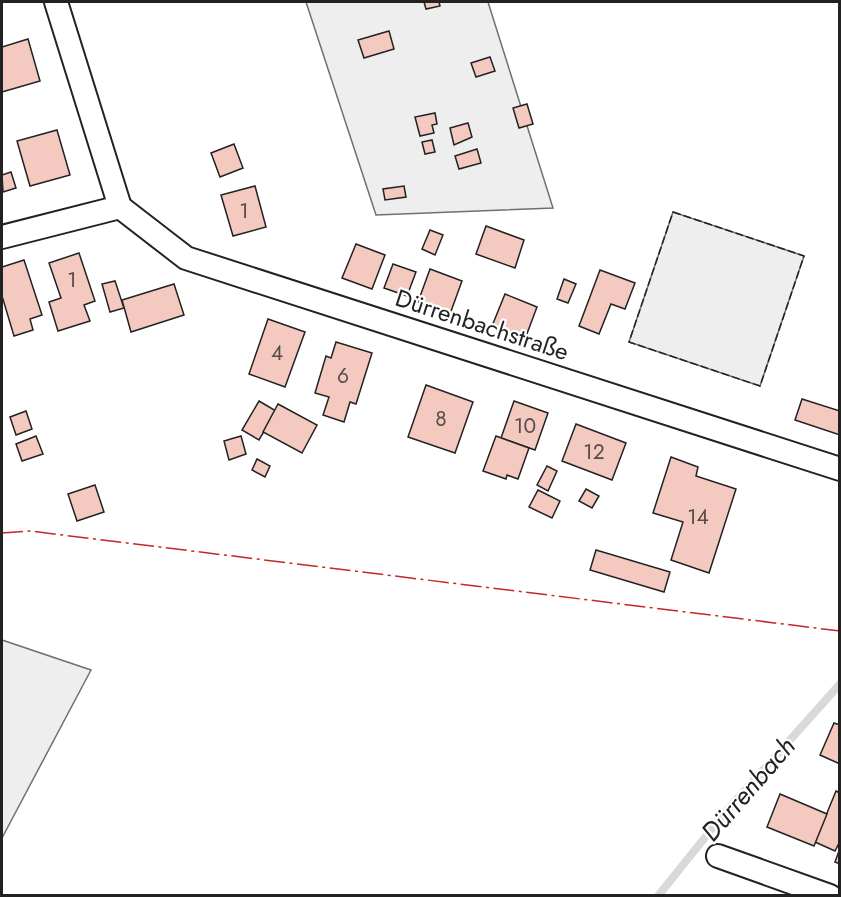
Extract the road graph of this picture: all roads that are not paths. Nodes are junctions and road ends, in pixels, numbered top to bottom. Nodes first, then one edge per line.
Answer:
1 (56, 2) edge
2 (120, 207) junction
3 (2, 237) edge
4 (840, 469) edge
5 (718, 856) dead end
6 (830, 896) edge

1 - 2 street
2 - 3 street
2 - 4 street, Dürrenbachstraße
5 - 6 street

